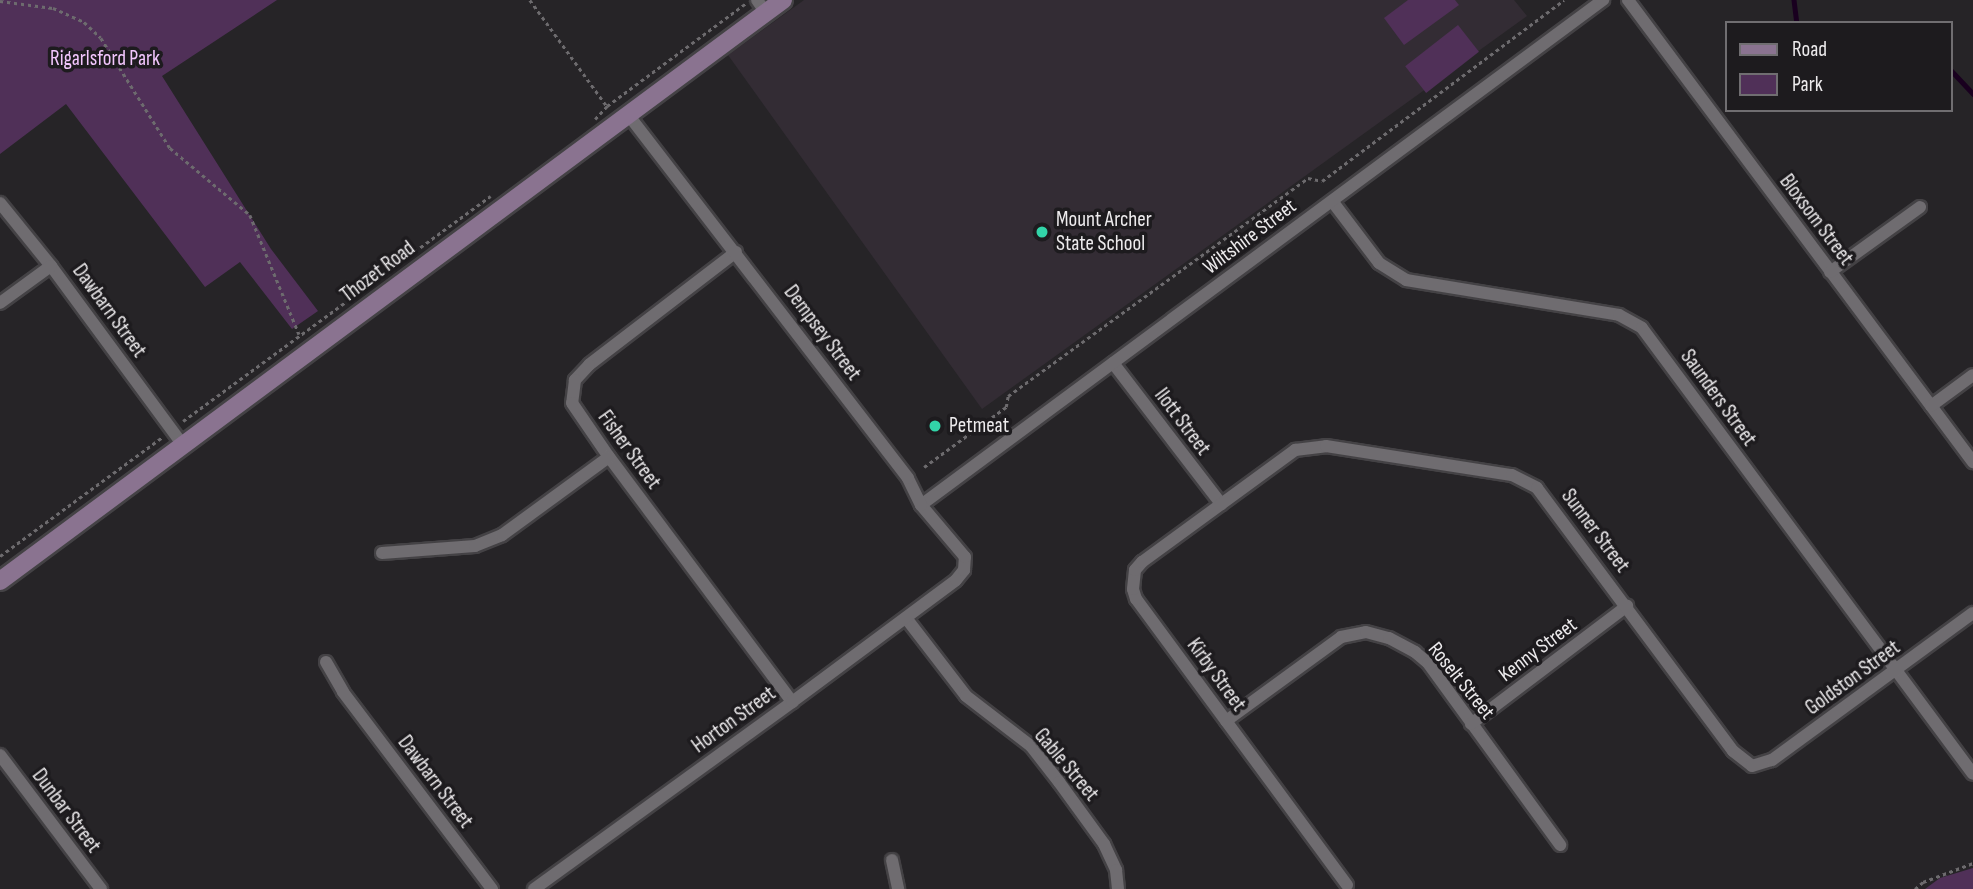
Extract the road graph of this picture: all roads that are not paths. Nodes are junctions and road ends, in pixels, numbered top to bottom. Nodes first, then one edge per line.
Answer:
1 (783, 0) edge
2 (1603, 0) edge
3 (1628, 0) edge
4 (761, 6) edge
5 (623, 117) junction
6 (1332, 201) junction
7 (0, 203) edge
8 (1920, 207) dead end
9 (736, 252) junction
10 (51, 266) junction
11 (1830, 272) junction
12 (0, 303) edge
13 (1113, 363) junction
14 (1973, 375) edge
15 (1931, 406) junction
16 (183, 445) junction
17 (609, 457) junction
18 (1973, 463) edge
19 (1221, 504) junction
20 (921, 505) junction
21 (382, 553) dead end
22 (956, 580) joint
23 (0, 581) edge
24 (1627, 607) junction
25 (1973, 614) edge
26 (905, 618) junction
27 (326, 662) dead end
28 (1896, 671) junction
29 (792, 702) junction
30 (1226, 721) junction
31 (1471, 724) junction
32 (0, 755) edge
33 (1752, 766) joint
34 (1973, 774) edge
35 (1560, 845) dead end
36 (892, 860) dead end
37 (1347, 886) dead end
38 (542, 887) edge
39 (101, 889) edge
40 (492, 889) edge
41 (898, 889) edge
42 (1118, 889) edge

1 - 4 street, Thozet Road
2 - 6 street, Wiltshire Street
3 - 11 street, Bloxsom Street
4 - 5 street, Thozet Road
5 - 9 street, Dempsey Street
5 - 16 street, Thozet Road
6 - 13 street, Wiltshire Street
6 - 28 street, Saunders Street
7 - 10 street, Dawbarn Street
8 - 11 street
9 - 17 street, Fisher Street
9 - 20 street, Dempsey Street
10 - 12 street
10 - 16 street, Dawbarn Street
11 - 15 street, Bloxsom Street
13 - 19 street, Ilott Street
13 - 20 street, Wiltshire Street
14 - 15 street
15 - 18 street, Bloxsom Street
16 - 23 street, Thozet Road
17 - 21 street
17 - 29 street, Fisher Street
19 - 24 street, Sunner Street
19 - 30 street, Kirby Street
20 - 22 street, Dempsey Street
22 - 26 street, Horton Street
24 - 31 street, Kenny Street
24 - 33 street, Sunner Street
25 - 28 street, Goldston Street
26 - 29 street, Horton Street
26 - 42 street, Gable Street
27 - 40 street, Dawbarn Street
28 - 33 street, Goldston Street
28 - 34 street, Saunders Street
29 - 38 street, Horton Street
30 - 31 street, Roselt Street
30 - 37 street, Kirby Street
31 - 35 street, Roselt Street
32 - 39 street, Dunbar Street
36 - 41 street

